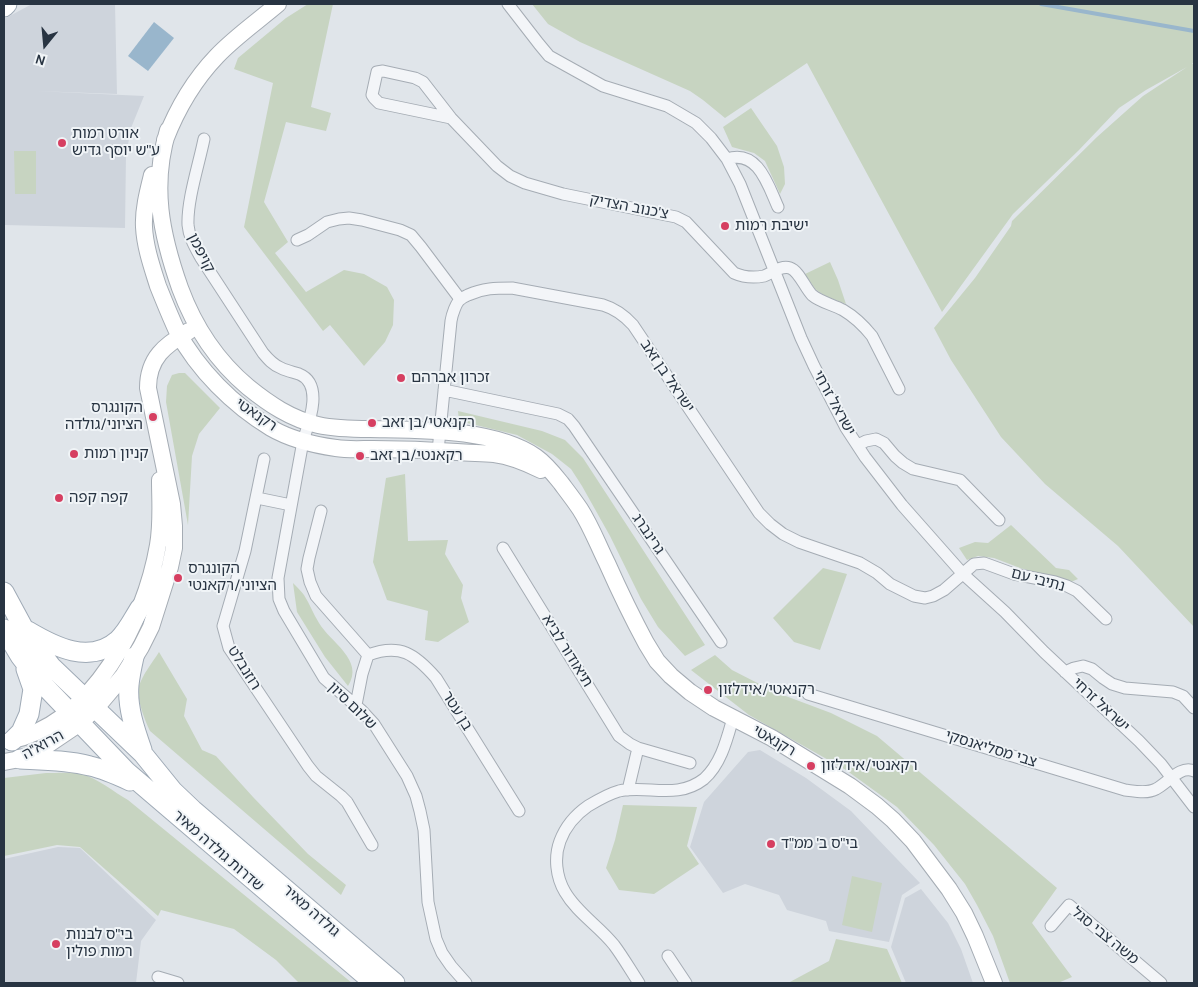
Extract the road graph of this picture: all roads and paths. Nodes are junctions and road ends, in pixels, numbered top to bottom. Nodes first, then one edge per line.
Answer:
1 (7, 4) edge
2 (278, 4) edge
3 (508, 4) edge
4 (4, 7) edge
5 (451, 118) junction
6 (168, 130) junction
7 (204, 139) dead end
8 (727, 159) junction
9 (778, 207) dead end
10 (297, 240) dead end
11 (775, 271) junction
12 (460, 299) junction
13 (198, 326) junction
14 (180, 336) junction
15 (899, 389) dead end
16 (444, 390) junction
17 (309, 422) junction
18 (440, 431) junction
19 (158, 432) junction
20 (304, 441) junction
21 (858, 445) junction
22 (438, 451) junction
23 (264, 459) dead end
24 (566, 490) junction
25 (257, 498) junction
26 (291, 505) junction
27 (322, 511) dead end
28 (999, 520) dead end
29 (503, 548) dead end
30 (963, 574) junction
31 (4, 592) edge
32 (140, 608) junction
33 (1106, 620) dead end
34 (4, 629) edge
35 (24, 629) junction
36 (721, 642) dead end
37 (368, 655) junction
38 (20, 656) junction
39 (134, 657) junction
40 (1065, 672) junction
41 (808, 694) dead end
42 (90, 702) junction
43 (356, 705) junction
44 (1194, 708) edge
45 (75, 718) junction
46 (733, 718) junction
47 (8, 742) edge
48 (638, 748) junction
49 (143, 754) junction
50 (12, 761) edge
51 (690, 763) dead end
52 (1194, 771) edge
53 (1172, 778) junction
54 (148, 790) junction
55 (628, 790) junction
56 (1194, 807) edge
57 (519, 811) dead end
58 (372, 845) dead end
59 (1051, 926) dead end
60 (668, 956) dead end
61 (158, 977) dead end
62 (178, 983) edge
63 (374, 983) edge
64 (395, 983) edge
65 (466, 983) edge
66 (639, 983) edge
67 (686, 983) edge
68 (994, 983) edge
69 (1162, 983) edge

1 - 4 main road
2 - 6 street, רקנאטי
3 - 8 street, ישראל זרחי
5 - 5 street
5 - 11 street, צ'כנוב הצדיק
6 - 13 street, רקנאטי
6 - 14 street, רקנאטי
7 - 17 street, קויפמן
8 - 9 street
8 - 11 street, ישראל זרחי
10 - 12 street
11 - 15 street
11 - 21 street, ישראל זרחי
12 - 16 street
12 - 30 street, ישראל בן זאב
13 - 14 street
13 - 17 street, רקנאטי
14 - 19 street
14 - 20 street, רקנאטי
16 - 18 street
16 - 36 street, גרינברג
17 - 18 street, רקנאטי
17 - 20 street, שלום סיון
18 - 22 street
18 - 24 street, רקנאטי
19 - 32 street
19 - 39 street
20 - 22 street, רקנאטי
20 - 26 street, שלום סיון
21 - 28 street
21 - 30 street, ישראל זרחי
22 - 24 street, רקנאטי
23 - 25 street, רוזנבלט
24 - 46 street, רקנאטי
25 - 26 street
25 - 58 street, רוזנבלט
26 - 43 street, שלום סיון
27 - 37 street
29 - 48 street, תיאודור לביא
30 - 33 street, נתיבי עם
30 - 40 street, ישראל זרחי
31 - 35 main road
32 - 35 main road
32 - 42 street
34 - 38 main road
35 - 42 main road
37 - 43 street
37 - 57 street, בן עטר
38 - 45 main road
38 - 47 main road
39 - 42 street
39 - 49 main road
40 - 44 street
40 - 53 street, ישראל זרחי
41 - 53 street, צבי מסליאנסקי
42 - 45 street
42 - 49 main road
43 - 65 street, שלום סיון
45 - 47 street, הרוא''ה
45 - 50 street, הרוא''ה
45 - 54 main road, שדרות גולדה מאיר
46 - 55 street
46 - 68 street, רקנאטי
48 - 51 street, תיאודור לביא
48 - 55 street
49 - 64 main road, גולדה מאיר
50 - 54 main road
52 - 53 street, צבי מסליאנסקי
53 - 56 street, ישראל זרחי
54 - 63 main road, שדרות גולדה מאיר
55 - 66 street
59 - 69 street, משה צבי סגל
60 - 67 street
61 - 62 street

